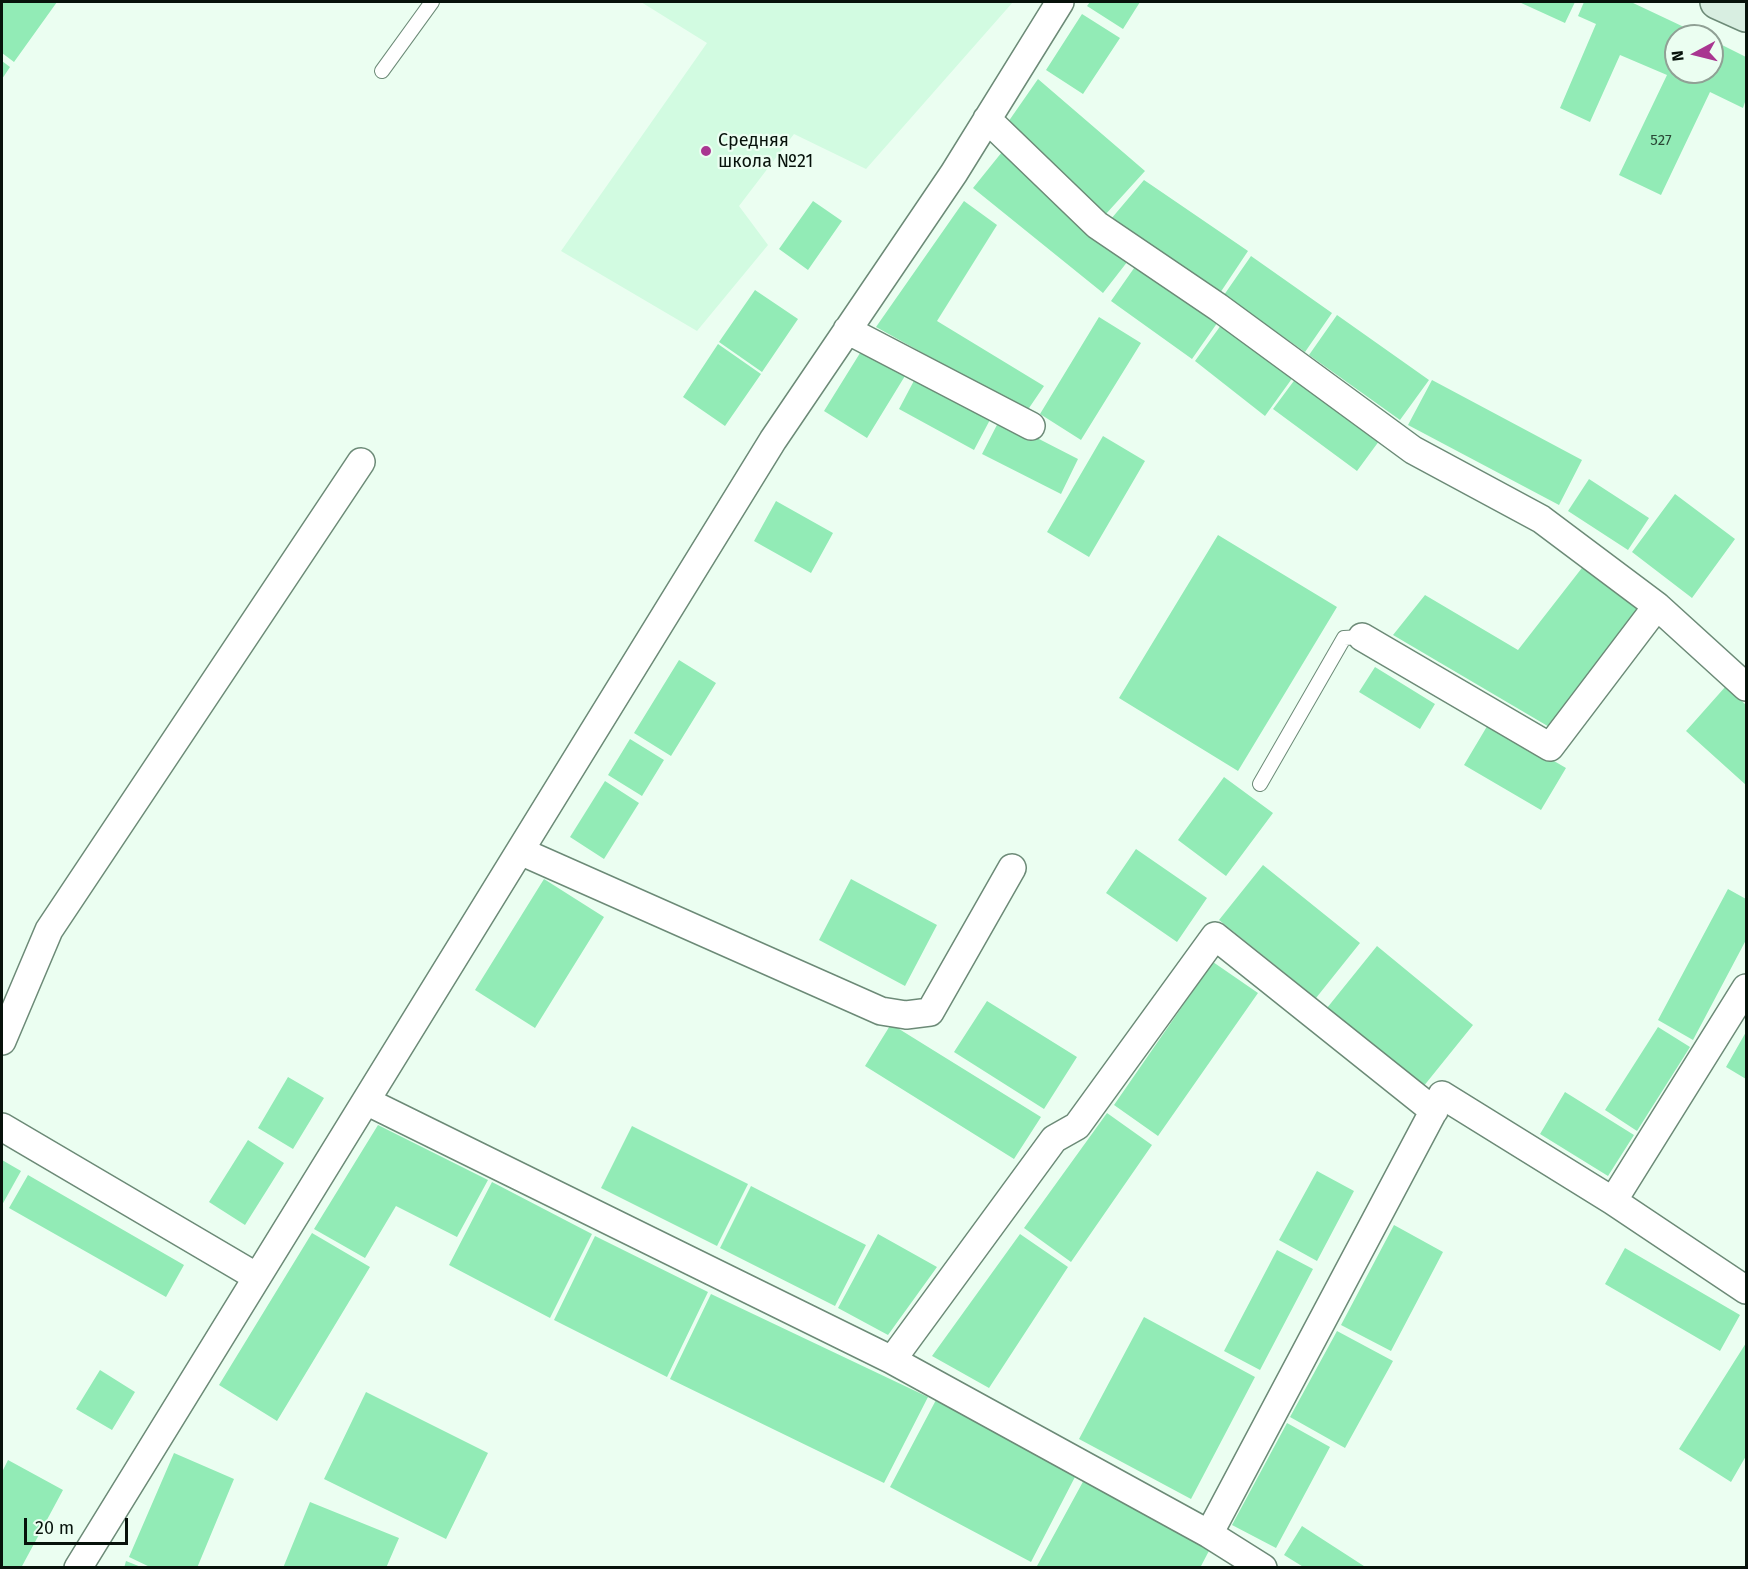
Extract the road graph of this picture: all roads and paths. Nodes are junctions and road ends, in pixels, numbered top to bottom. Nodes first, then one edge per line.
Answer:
1 (432, 2) edge
2 (1060, 2) edge
3 (1717, 2) edge
4 (1746, 15) edge
5 (382, 71) dead end
6 (987, 119) junction
7 (847, 330) junction
8 (1031, 426) dead end
9 (361, 462) dead end
10 (1657, 606) junction
11 (1362, 637) joint
12 (1746, 687) edge
13 (1260, 784) dead end
14 (520, 851) junction
15 (1012, 868) dead end
16 (1745, 996) edge
17 (2, 1041) edge
18 (366, 1101) junction
19 (1434, 1111) junction
20 (2, 1127) edge
21 (1613, 1201) junction
22 (257, 1277) junction
23 (1746, 1290) edge
24 (892, 1360) junction
25 (1209, 1534) junction
26 (78, 1568) edge
27 (1263, 1568) edge

1 - 5 lane
2 - 6 street
3 - 4 main road
6 - 7 street
6 - 10 street
7 - 8 street
7 - 14 street
9 - 17 street
10 - 11 street
10 - 12 street
11 - 13 lane
14 - 15 street
14 - 18 street
16 - 21 street
18 - 22 street
18 - 24 street
19 - 21 street
19 - 24 street
19 - 25 street
20 - 22 street
21 - 23 street
22 - 26 street
24 - 25 street
25 - 27 street

